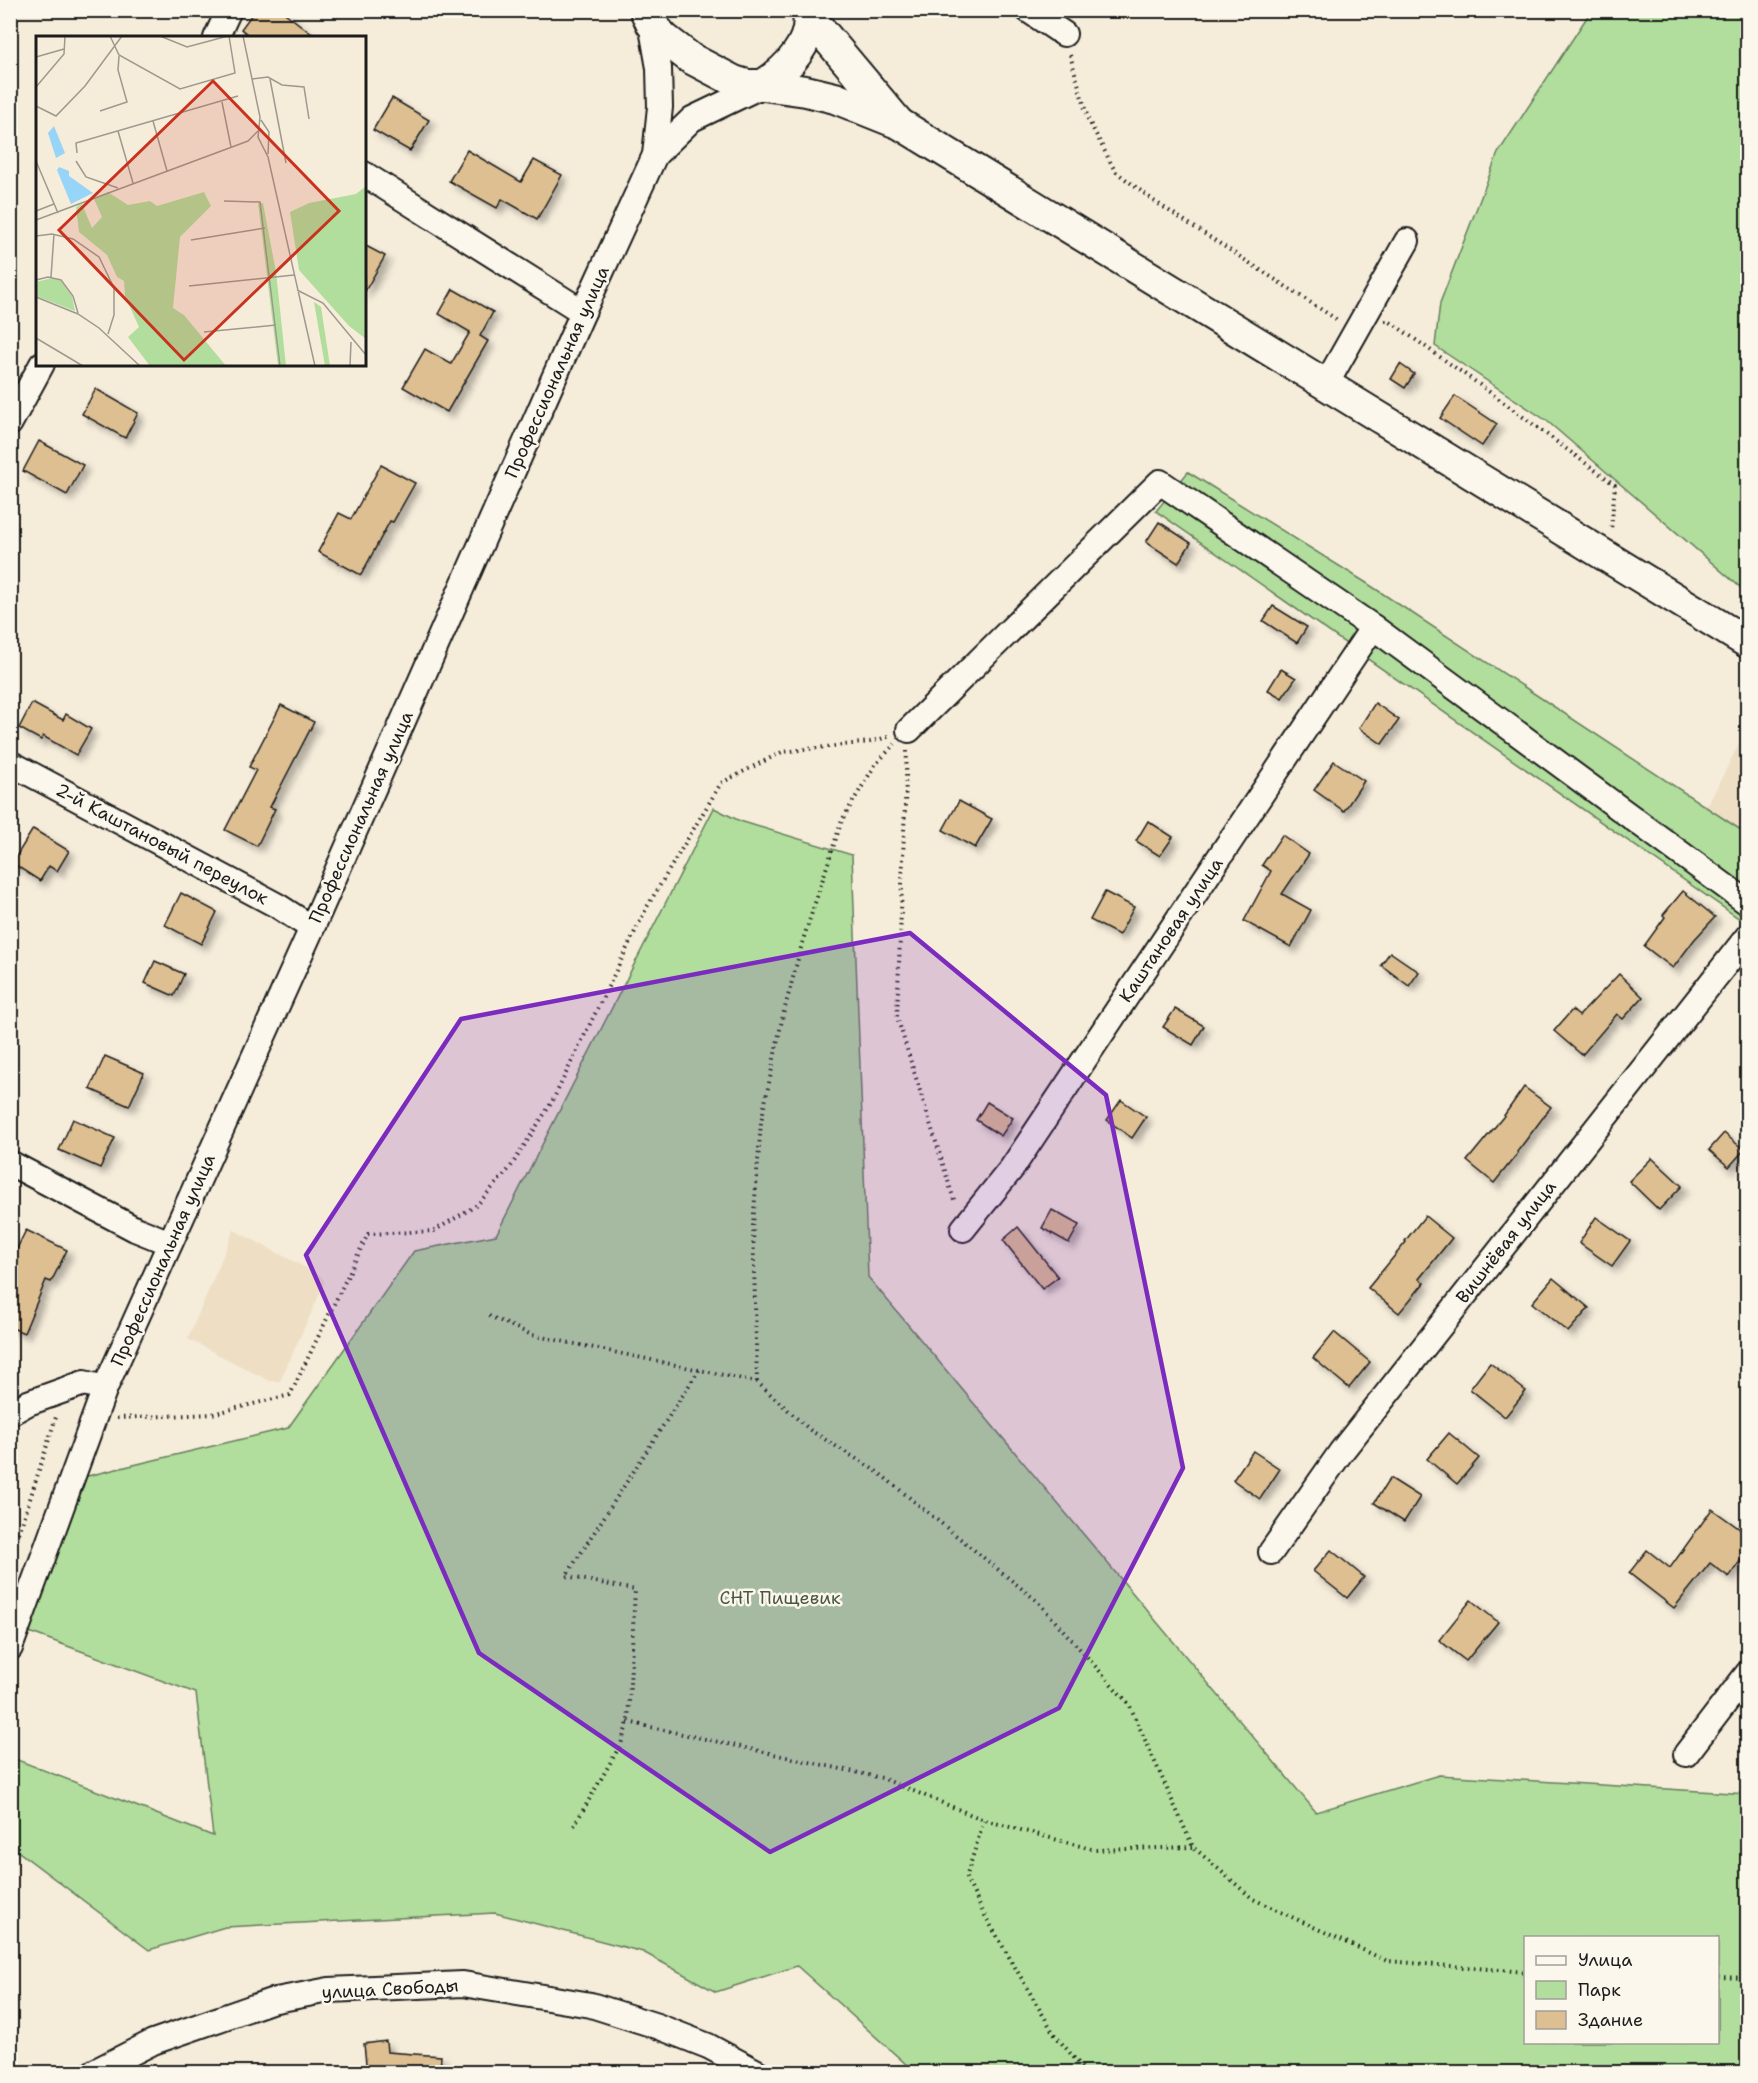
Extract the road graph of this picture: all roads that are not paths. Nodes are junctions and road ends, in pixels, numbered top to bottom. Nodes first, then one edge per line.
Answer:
1 (229, 10) edge
2 (1028, 10) edge
3 (808, 13) edge
4 (648, 15) edge
5 (1064, 34) road end
6 (217, 36) edge
7 (763, 85) junction
8 (900, 124) junction
9 (655, 155) junction
10 (366, 175) edge
11 (1407, 241) dead end
12 (583, 312) junction
13 (41, 366) edge
14 (1325, 386) junction
15 (10, 423) edge
16 (1373, 627) junction
17 (1748, 643) edge
18 (909, 730) road end
19 (10, 764) edge
20 (1748, 903) edge
21 (312, 928) junction
22 (1748, 936) edge
23 (10, 1163) edge
24 (963, 1229) road end
25 (170, 1243) junction
26 (105, 1388) junction
27 (10, 1413) edge
28 (1271, 1552) dead end
29 (10, 1648) edge
30 (1748, 1673) edge
31 (1686, 1754) dead end
32 (94, 2073) edge
33 (757, 2073) edge

1 - 6 street
2 - 5 street
3 - 7 main road
3 - 8 main road
4 - 7 main road
4 - 9 street
7 - 8 main road
7 - 9 street
8 - 14 main road
9 - 12 street, Профессиональная улица
10 - 12 street
11 - 14 street
12 - 21 street, Профессиональная улица
13 - 15 street
14 - 17 main road
16 - 18 street
16 - 20 street
16 - 24 street, Каштановая улица
19 - 21 street, 2-й Каштановый переулок
21 - 25 street, Профессиональная улица
22 - 28 street, Вишнёвая улица
23 - 25 street
25 - 26 street, Профессиональная улица
26 - 27 street
26 - 29 street, Профессиональная улица
30 - 31 street
32 - 33 street, улица Свободы

